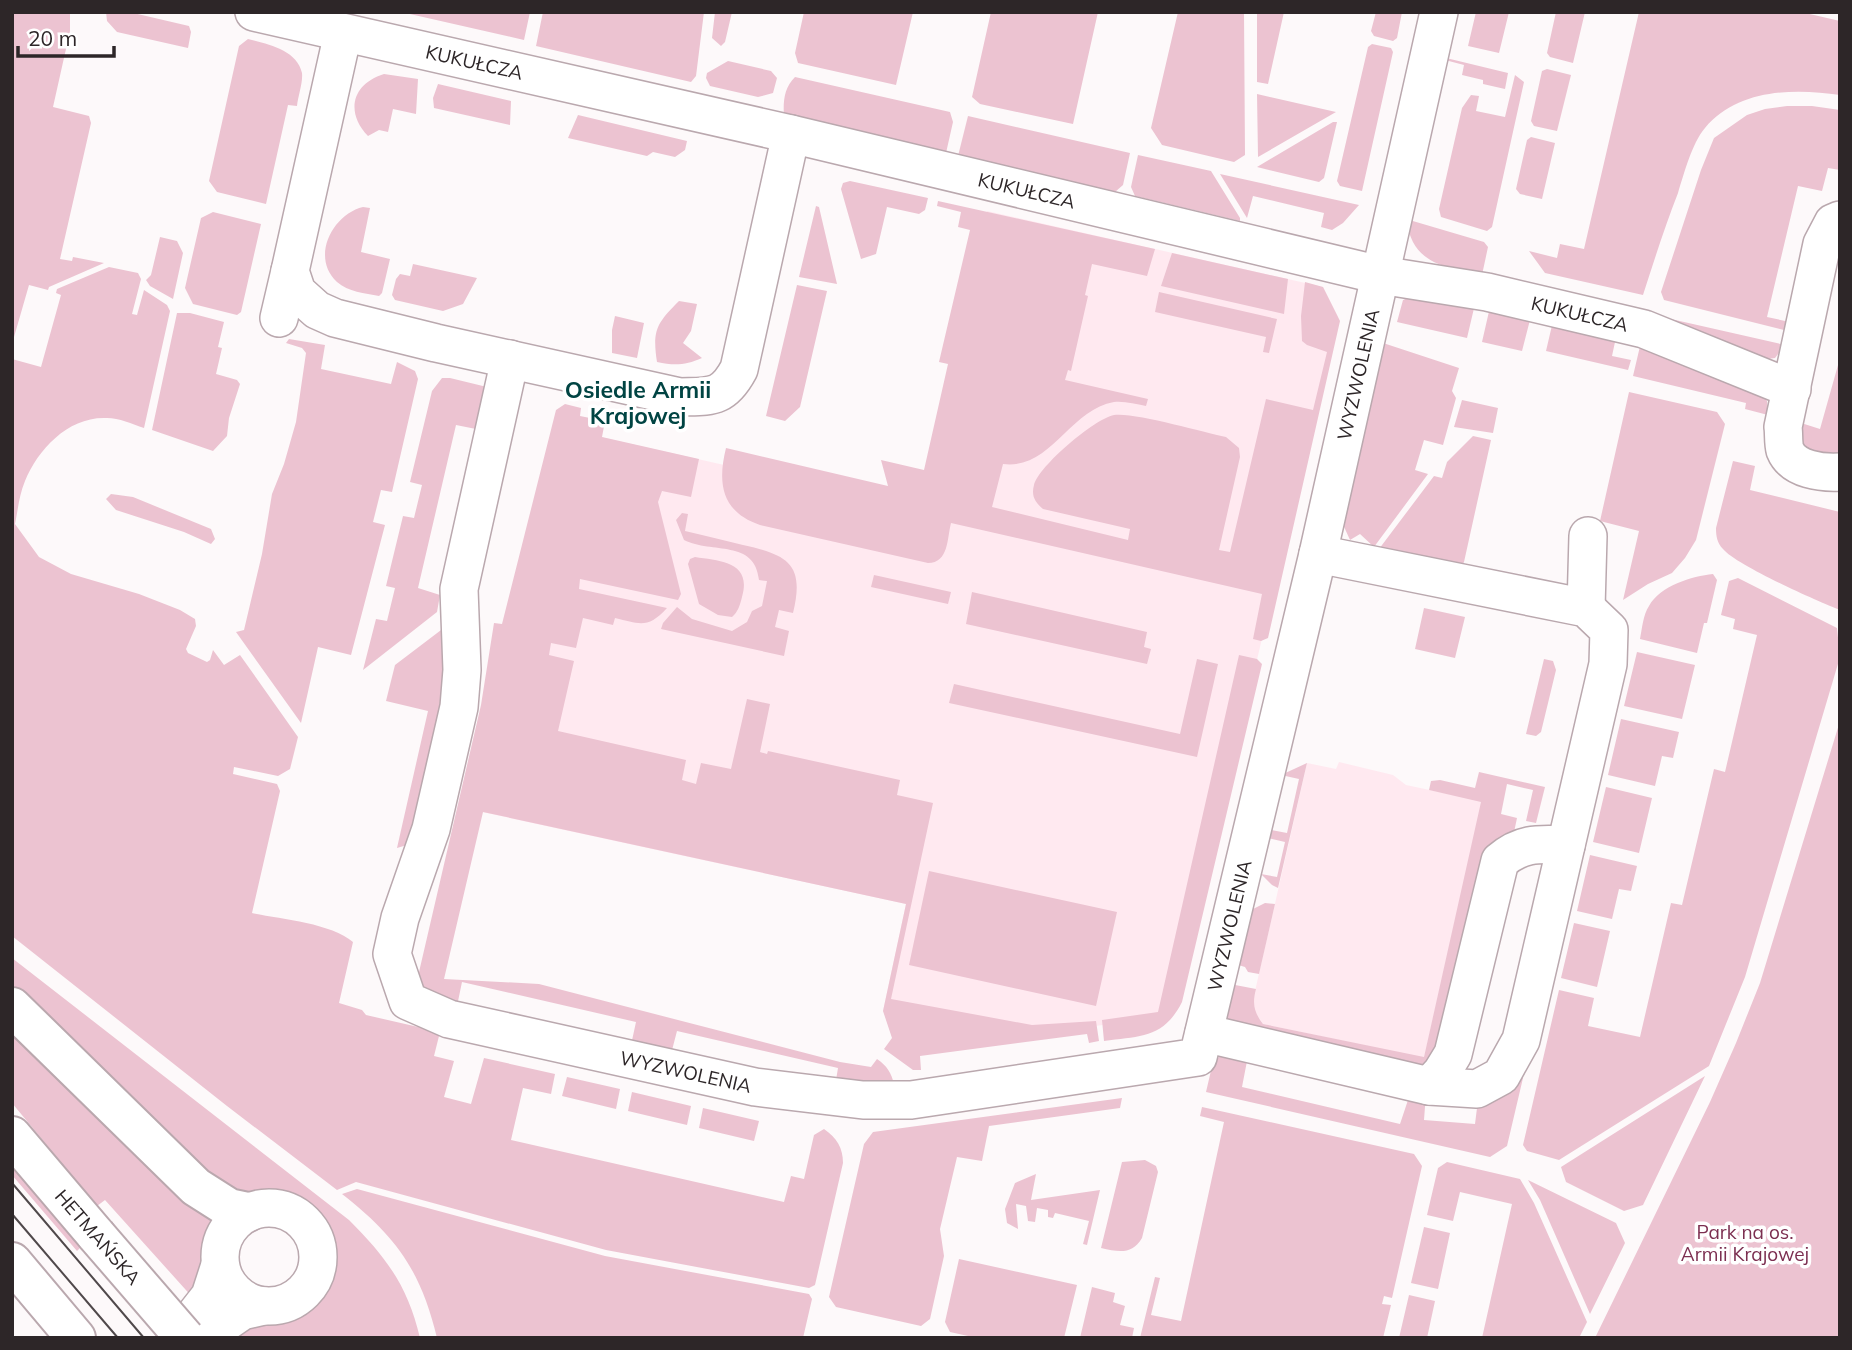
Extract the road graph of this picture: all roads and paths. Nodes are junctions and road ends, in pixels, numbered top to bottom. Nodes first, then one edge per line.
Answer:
1 (254, 12) edge
2 (1439, 12) edge
3 (343, 33) junction
4 (791, 134) junction
5 (1840, 220) edge
6 (290, 271) junction
7 (1380, 275) junction
8 (279, 318) dead end
9 (510, 359) junction
10 (1792, 389) junction
11 (1840, 471) edge
12 (1588, 536) dead end
13 (1318, 554) junction
14 (1586, 608) junction
15 (1566, 845) junction
16 (12, 1007) edge
17 (1204, 1033) junction
18 (1429, 1086) junction
19 (12, 1136) edge
20 (248, 1212) junction
21 (220, 1265) junction
22 (23, 1275) edge
23 (264, 1306) junction
24 (76, 1338) edge
25 (177, 1338) edge
26 (186, 1338) edge
27 (203, 1338) edge

1 - 3 street, KUKUŁCZA
2 - 7 street, WYZWOLENIA
3 - 4 street, KUKUŁCZA
3 - 6 street
4 - 7 street, KUKUŁCZA
4 - 9 street
5 - 10 street
6 - 8 street
6 - 9 street
7 - 10 street, KUKUŁCZA
7 - 13 street, WYZWOLENIA
9 - 17 street, WYZWOLENIA
10 - 11 street
12 - 14 street
13 - 14 street
13 - 17 street, WYZWOLENIA
14 - 15 street
15 - 18 street
15 - 18 street
16 - 20 street
17 - 18 street
19 - 26 street, HETMAŃSKA, bridge
20 - 21 street
20 - 23 street
21 - 23 street
21 - 25 street
22 - 24 street
23 - 27 street

